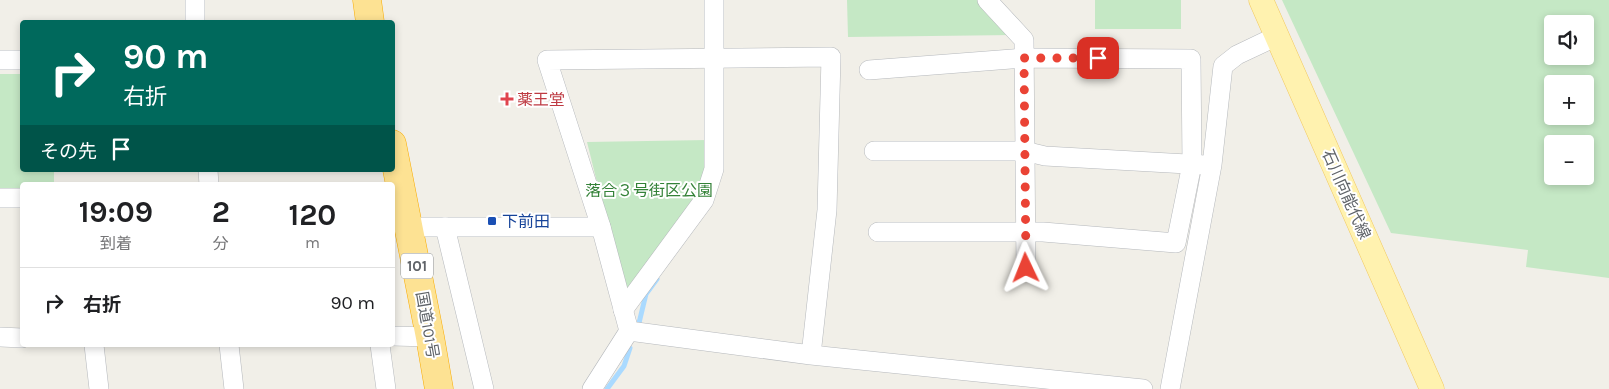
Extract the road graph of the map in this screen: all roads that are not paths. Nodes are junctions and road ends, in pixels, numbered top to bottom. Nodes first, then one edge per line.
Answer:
1 (195, 0) edge
2 (367, 0) edge
3 (714, 0) edge
4 (987, 0) edge
5 (1261, 0) edge
6 (195, 20) edge
7 (370, 20) edge
8 (1277, 36) junction
9 (714, 58) junction
10 (1024, 58) junction
11 (0, 60) edge
12 (20, 60) edge
13 (870, 70) dead end
14 (874, 151) dead end
15 (1024, 151) junction
16 (395, 159) edge
17 (1192, 164) junction
18 (1212, 165) junction
19 (0, 198) edge
20 (20, 198) edge
21 (409, 227) junction
22 (445, 227) junction
23 (601, 227) junction
24 (878, 232) dead end
25 (1026, 232) junction
26 (1026, 268) dead end
27 (624, 310) junction
28 (629, 331) junction
29 (395, 336) edge
30 (0, 337) edge
31 (430, 337) junction
32 (20, 338) edge
33 (94, 347) edge
34 (229, 347) edge
35 (380, 347) edge
36 (811, 355) junction
37 (99, 389) edge
38 (234, 389) edge
39 (386, 389) edge
40 (439, 389) edge
41 (484, 389) edge
42 (592, 389) edge
43 (1143, 389) edge
44 (1170, 389) edge
45 (1432, 389) edge

1 - 6 street
2 - 7 highway
3 - 9 street
4 - 10 street
5 - 8 main road, 石川向能代線
8 - 18 street
8 - 45 main road, 石川向能代線
9 - 23 street
9 - 27 street
9 - 36 street
10 - 13 street
10 - 15 street
10 - 17 street
11 - 12 street
14 - 15 street
15 - 17 street
15 - 25 street
16 - 21 highway, 国道101号 / 101
17 - 18 street
17 - 25 street
18 - 44 street
19 - 20 street
21 - 22 street
21 - 31 highway, 国道101号 / 101
22 - 23 street
22 - 41 street
23 - 27 street
24 - 25 street
25 - 26 street
27 - 28 street
28 - 36 street
28 - 42 street
29 - 31 street
30 - 32 street
31 - 40 highway, 国道101号 / 101
33 - 37 street
34 - 38 street
35 - 39 street
36 - 43 street

